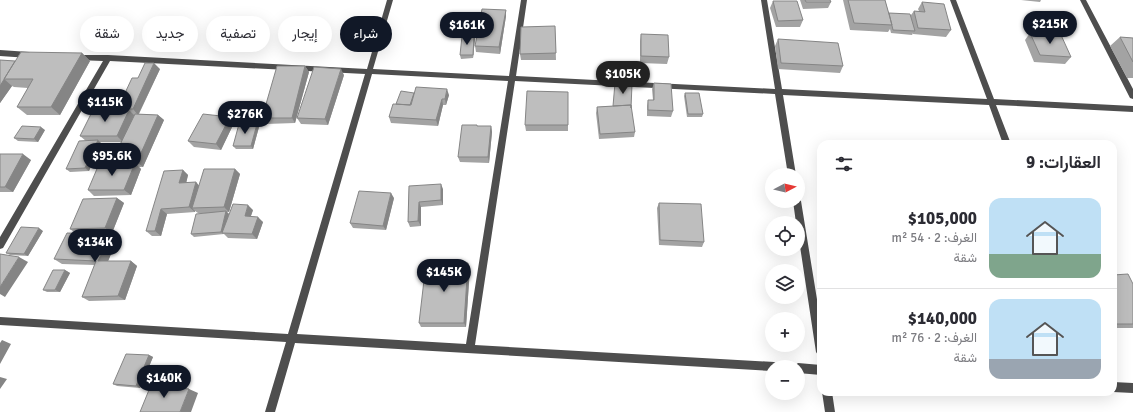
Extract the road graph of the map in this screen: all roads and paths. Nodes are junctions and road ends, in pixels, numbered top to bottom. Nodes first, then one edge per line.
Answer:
1 (390, 0) edge
2 (524, 0) edge
3 (764, 0) edge
4 (953, 0) edge
5 (1084, 0) edge
6 (0, 53) edge
7 (38, 55) edge
8 (69, 56) edge
9 (108, 58) junction
10 (369, 71) junction
11 (512, 78) junction
12 (779, 91) junction
13 (1133, 96) edge
14 (991, 102) junction
15 (1133, 109) edge
16 (1005, 140) edge
17 (791, 168) edge
18 (798, 208) edge
19 (0, 245) edge
20 (0, 321) edge
21 (817, 327) edge
22 (291, 339) junction
23 (470, 349) junction
24 (765, 366) edge
25 (805, 369) edge
26 (817, 370) edge
27 (1117, 387) edge
28 (1133, 388) edge
29 (828, 396) edge
30 (270, 412) edge
31 (830, 412) edge

1 - 10 street
2 - 11 street
3 - 12 street
4 - 14 street
5 - 13 street
6 - 7 street
8 - 9 street
9 - 10 street
9 - 19 street
10 - 11 street
10 - 22 street
11 - 12 street
11 - 23 street
12 - 14 street
12 - 17 street
14 - 15 street
14 - 16 street
18 - 21 street
20 - 22 street
22 - 23 street
22 - 30 street
23 - 24 street
25 - 26 street
27 - 28 street
29 - 31 street

